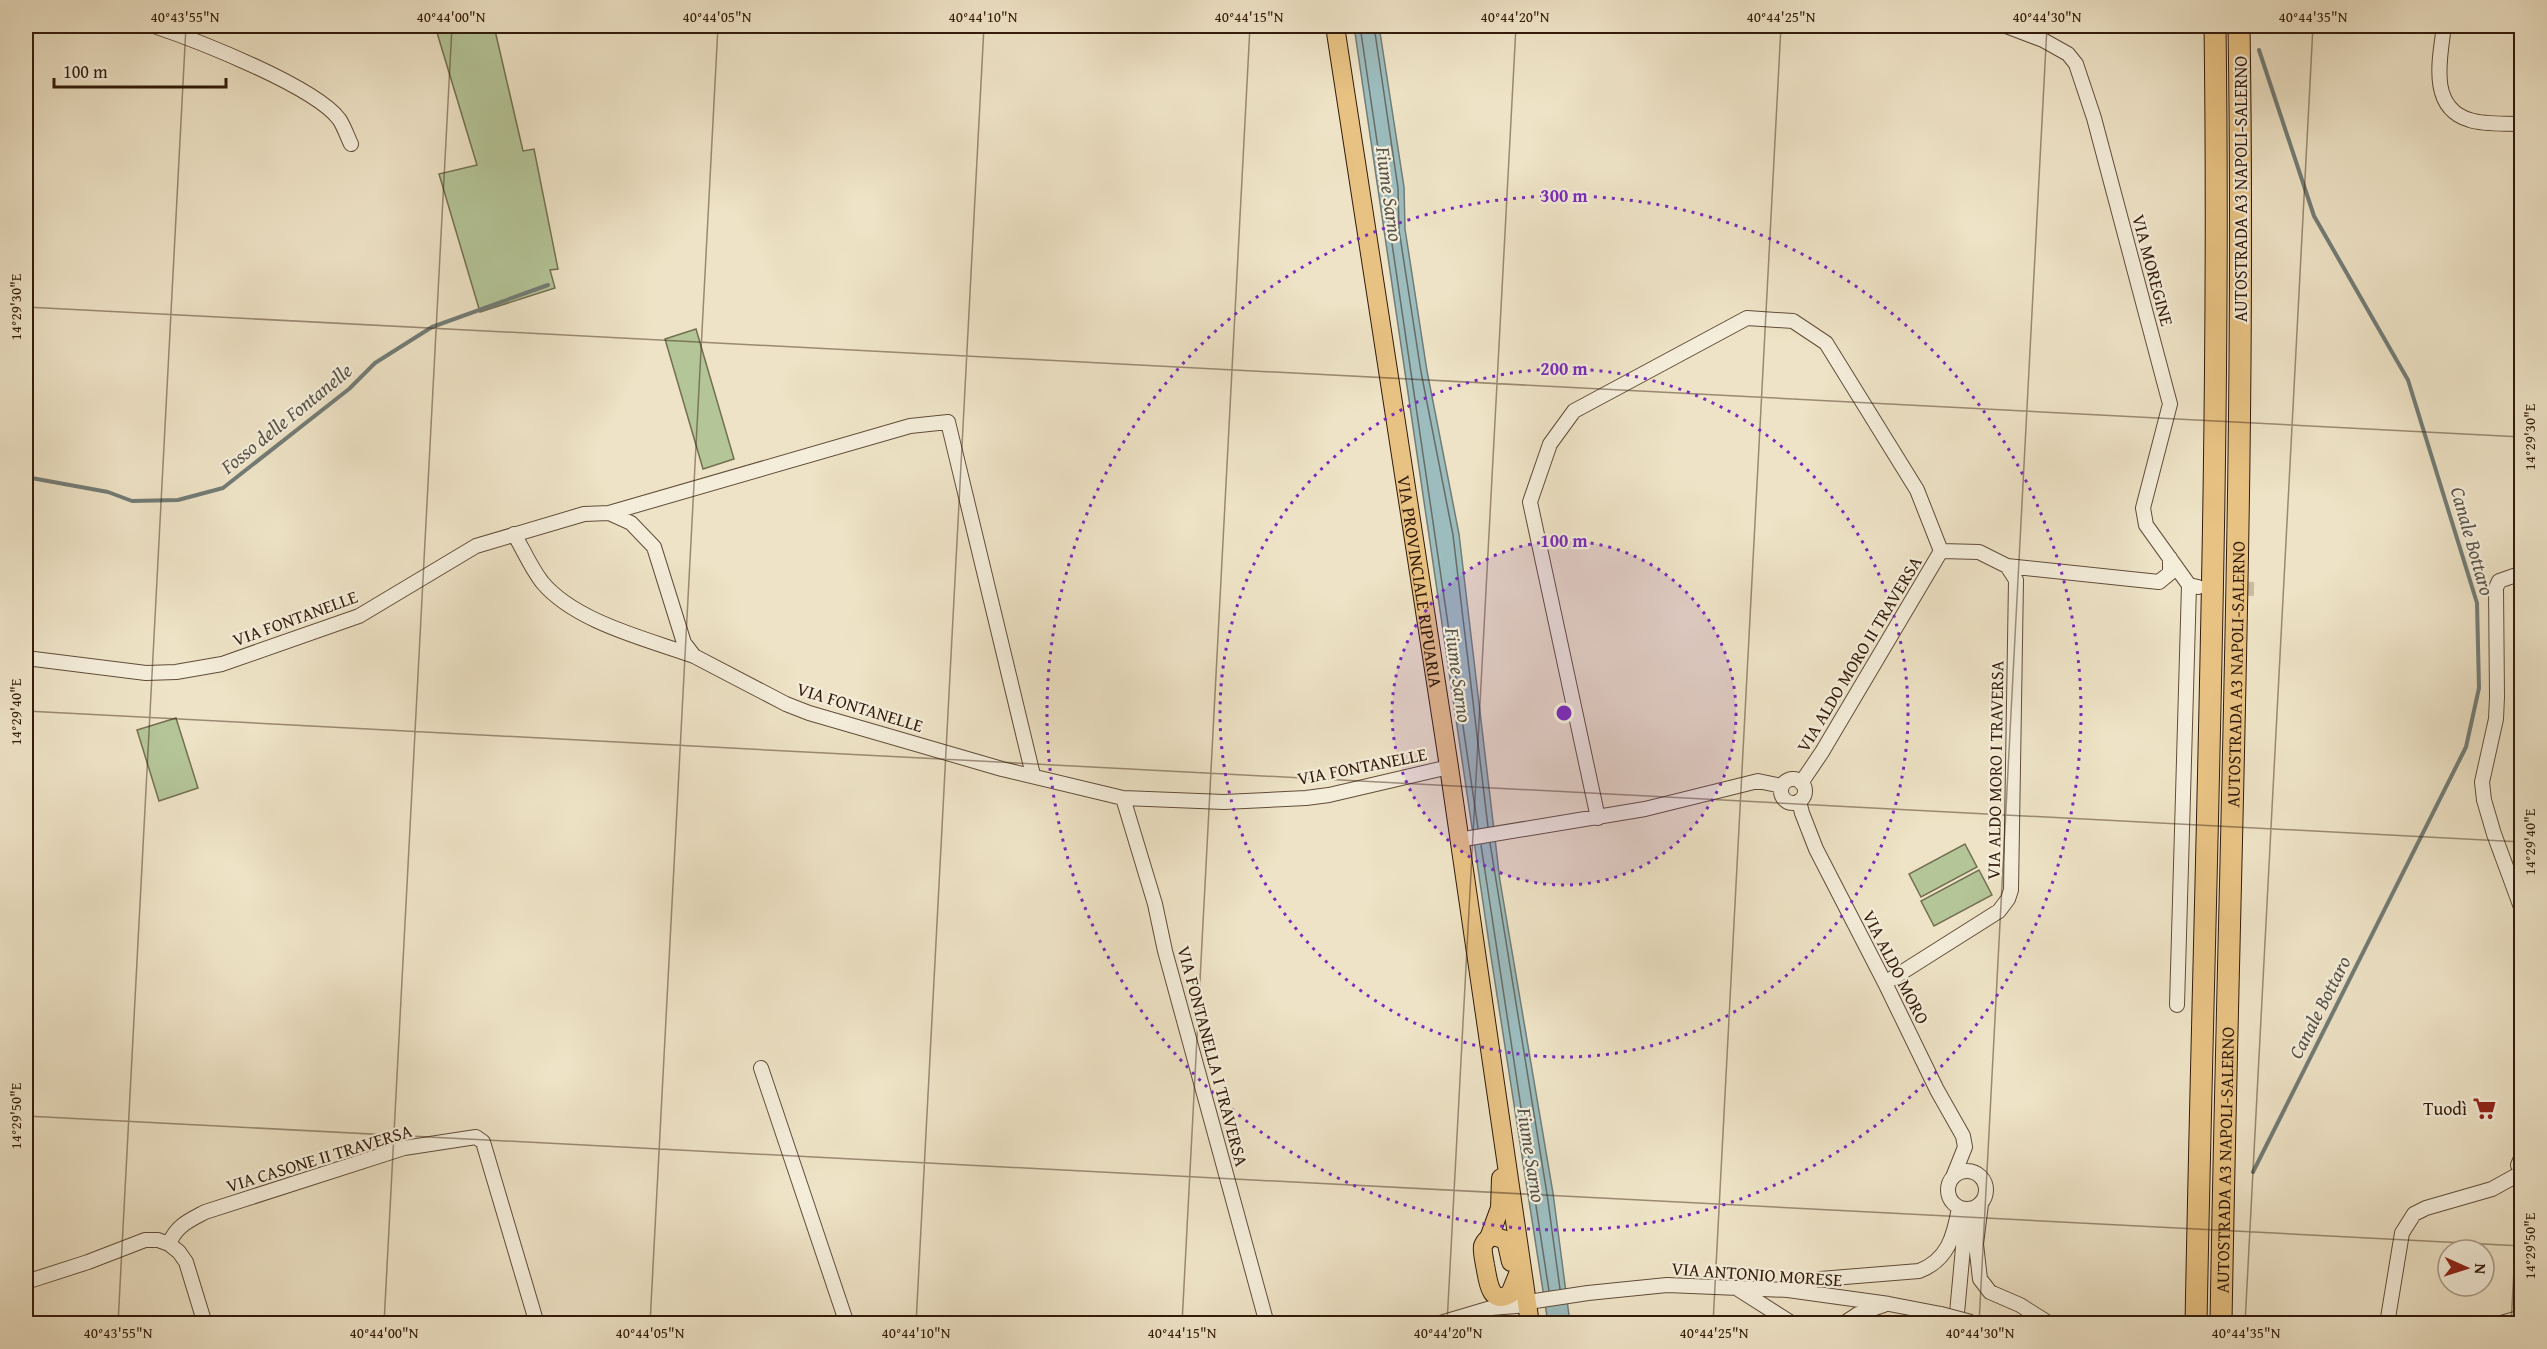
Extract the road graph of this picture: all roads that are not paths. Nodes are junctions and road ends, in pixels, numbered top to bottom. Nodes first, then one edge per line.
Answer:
1 (154, 26) edge
2 (1335, 26) edge
3 (2006, 26) edge
4 (2215, 26) edge
5 (2239, 26) edge
6 (2444, 26) edge
7 (2522, 124) edge
8 (351, 144) dead end
9 (609, 513) junction
10 (514, 534) junction
11 (1941, 551) junction
12 (2170, 558) junction
13 (2007, 566) junction
14 (2522, 573) edge
15 (694, 656) junction
16 (26, 658) edge
17 (1449, 766) junction
18 (1033, 775) junction
19 (1801, 783) junction
20 (1782, 786) junction
21 (1123, 798) junction
22 (1799, 801) junction
23 (1598, 818) junction
24 (1462, 839) junction
25 (2522, 910) edge
26 (1886, 983) junction
27 (2177, 1005) dead end
28 (761, 1068) dead end
29 (1502, 1140) junction
30 (1965, 1147) junction
31 (2522, 1156) edge
32 (2521, 1174) edge
33 (1980, 1176) junction
34 (1953, 1177) junction
35 (1981, 1204) junction
36 (1963, 1209) junction
37 (1489, 1238) junction
38 (169, 1244) junction
39 (1508, 1244) junction
40 (1521, 1264) junction
41 (26, 1282) edge
42 (1736, 1288) junction
43 (1788, 1290) junction
44 (1517, 1302) edge
45 (1889, 1304) junction
46 (2522, 1317) edge
47 (205, 1323) edge
48 (537, 1323) edge
49 (847, 1323) edge
50 (1267, 1323) edge
51 (1437, 1323) edge
52 (1793, 1323) edge
53 (1843, 1323) edge
54 (1956, 1323) edge
55 (1973, 1323) edge
56 (2050, 1323) edge
57 (2196, 1323) edge
58 (2221, 1323) edge
59 (2387, 1323) edge
60 (2498, 1323) edge

1 - 8 street
2 - 17 main road, VIA PROVINCIALE RIPUARIA
3 - 12 street, VIA MOREGINE
4 - 57 highway, AUTOSTRADA A3 NAPOLI-SALERNO
5 - 58 highway, AUTOSTRADA A3 NAPOLI-SALERNO
6 - 7 street
9 - 10 street, VIA FONTANELLE
9 - 15 street
9 - 18 street, VIA FONTANELLE
10 - 15 street, VIA FONTANELLE
10 - 16 street, VIA FONTANELLE
11 - 13 street
11 - 19 street, VIA ALDO MORO II TRAVERSA
11 - 23 street, VIA ALDO MORO II TRAVERSA
12 - 13 street
12 - 27 street, VIA MOREGINE
13 - 26 street, VIA ALDO MORO I TRAVERSA
14 - 25 street
15 - 18 street, VIA FONTANELLE
17 - 21 street, VIA FONTANELLE
17 - 24 main road, VIA PROVINCIALE RIPUARIA
18 - 21 street, VIA FONTANELLE
19 - 20 street
19 - 22 street
20 - 22 street
20 - 23 street
21 - 50 street, VIA FONTANELLA I TRAVERSA
22 - 26 street, VIA ALDO MORO
23 - 24 street
24 - 29 main road, VIA PROVINCIALE RIPUARIA
26 - 30 street, VIA ALDO MORO
28 - 49 street
29 - 37 main road, VIA PROVINCIALE RIPUARIA
29 - 40 main road, VIA PROVINCIALE RIPUARIA
30 - 33 street, VIA ALDO MORO
30 - 34 street
31 - 32 street
32 - 59 street
33 - 34 street
33 - 35 street
34 - 36 street
35 - 36 street
35 - 56 street
36 - 43 street
36 - 54 street
37 - 39 main road
37 - 44 main road, VIA PROVINCIALE RIPUARIA
38 - 41 street
38 - 47 street
38 - 48 street, VIA CASONE II TRAVERSA
39 - 40 main road
39 - 44 main road
40 - 44 main road
42 - 43 street, VIA ANTONIO MORESE
42 - 44 street, VIA ANTONIO MORESE
42 - 52 street
43 - 45 street, VIA ANTONIO MORESE
44 - 51 street
45 - 53 street
45 - 55 street, VIA ANTONIO MORESE, bridge
46 - 60 street

